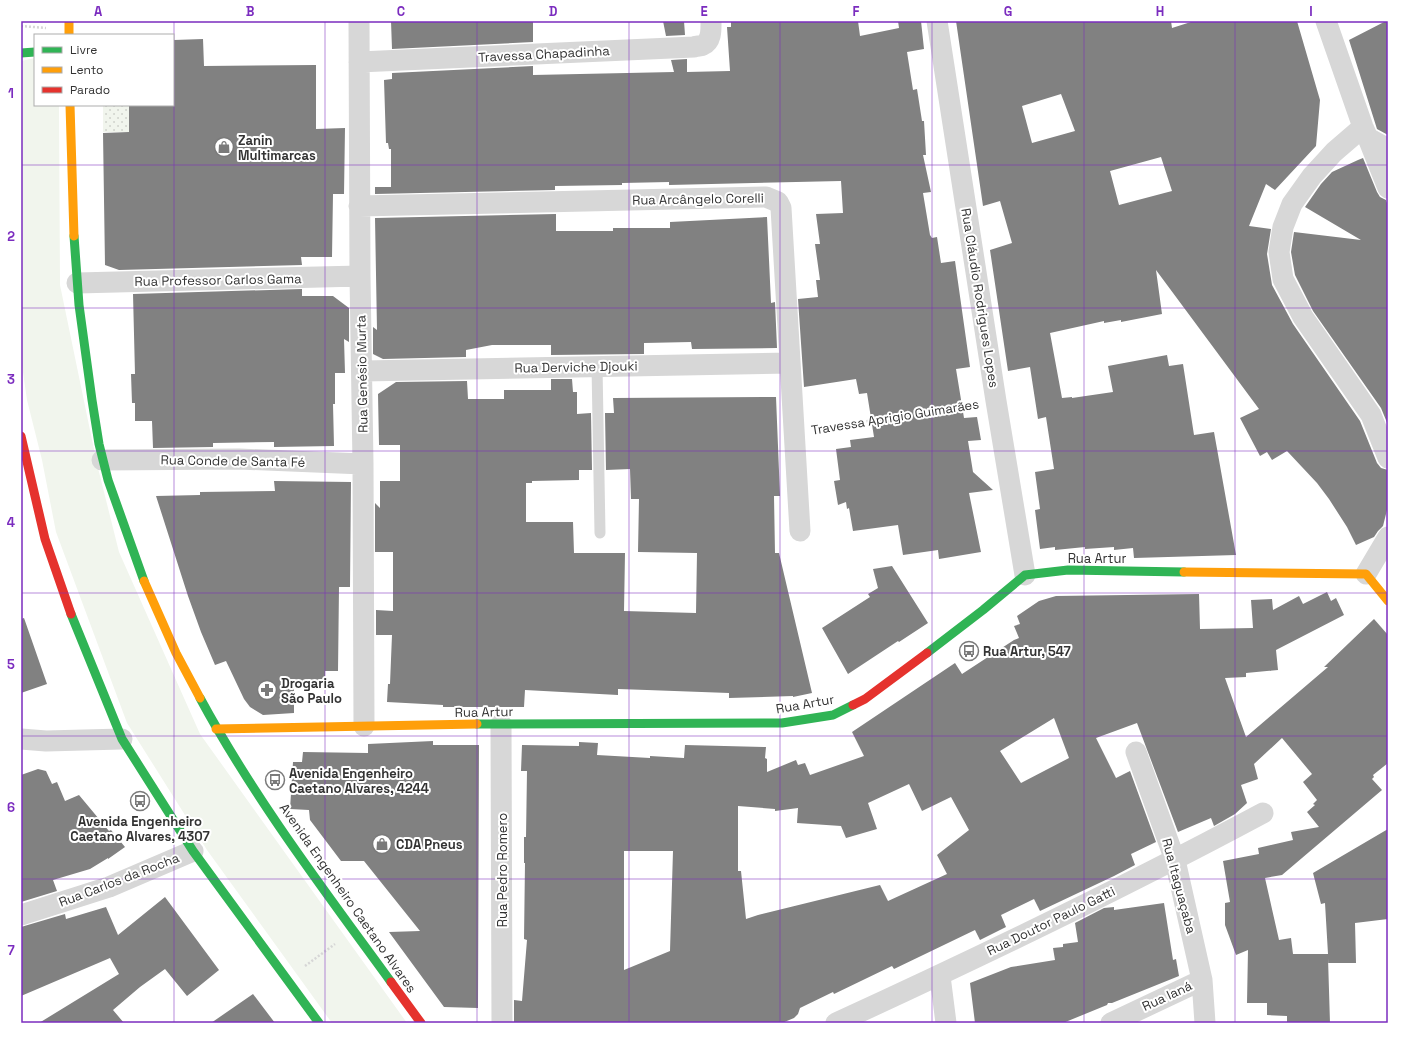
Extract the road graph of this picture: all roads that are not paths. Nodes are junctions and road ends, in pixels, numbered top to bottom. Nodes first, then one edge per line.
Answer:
1 (69, 21) edge
2 (359, 21) edge
3 (711, 21) edge
4 (937, 21) edge
5 (1326, 21) edge
6 (69, 34) edge
7 (21, 52) edge
8 (34, 52) edge
9 (359, 62) junction
10 (70, 106) edge
11 (1366, 132) junction
12 (1388, 149) edge
13 (1388, 188) edge
14 (359, 206) junction
15 (360, 276) junction
16 (77, 283) junction
17 (790, 362) junction
18 (597, 366) junction
19 (363, 371) junction
20 (21, 436) edge
21 (1388, 458) edge
22 (24, 460) edge
23 (102, 460) junction
24 (363, 464) junction
25 (800, 531) dead end
26 (600, 533) dead end
27 (1388, 537) edge
28 (1366, 574) junction
29 (1025, 575) junction
30 (1388, 601) edge
31 (501, 724) junction
32 (364, 726) junction
33 (216, 728) junction
34 (21, 739) edge
35 (122, 739) junction
36 (1136, 752) dead end
37 (1263, 813) dead end
38 (193, 851) junction
39 (1175, 860) junction
40 (21, 915) edge
41 (940, 976) junction
42 (1202, 980) junction
43 (499, 1021) edge
44 (318, 1023) edge
45 (421, 1023) edge
46 (836, 1023) edge
47 (946, 1023) edge
48 (1111, 1023) edge
49 (1205, 1023) edge

1 - 6 main road
2 - 9 street, Rua Genésio Murta
3 - 9 street, Travessa Chapadinha
4 - 29 street, Rua Cláudio Rodrigues Lopes
5 - 11 street
7 - 8 main road
9 - 14 street, Rua Genésio Murta
10 - 16 main road, Avenida Engenheiro Caetano Alvares
11 - 12 street
11 - 13 street
11 - 21 street
14 - 15 street, Rua Genésio Murta
14 - 17 street, Rua Arcângelo Corelli
15 - 16 street, Rua Professor Carlos Gama
15 - 19 street, Rua Genésio Murta
16 - 23 main road, Avenida Engenheiro Caetano Alvares
17 - 18 street, Rua Derviche Djouki
17 - 25 street, Rua Arcângelo Corelli
18 - 19 street, Rua Derviche Djouki
18 - 26 lane
19 - 24 street, Rua Genésio Murta
20 - 22 main road
22 - 35 main road
23 - 24 street, Rua Conde de Santa Fé
23 - 33 main road, Avenida Engenheiro Caetano Alvares
24 - 32 street, Rua Genésio Murta
27 - 28 street
28 - 29 main road, Rua Artur
28 - 30 main road
29 - 31 main road, Rua Artur
31 - 32 main road, Rua Artur
31 - 43 street, Rua Pedro Romero
32 - 33 main road, Rua Artur
33 - 45 main road, Avenida Engenheiro Caetano Alvares
34 - 35 street
35 - 38 main road
36 - 39 street, Rua Itaguaçaba
37 - 39 street, Rua Doutor Paulo Gatti
38 - 40 street, Rua Carlos da Rocha
38 - 44 main road
39 - 41 street, Rua Doutor Paulo Gatti
39 - 42 street, Rua Itaguaçaba
41 - 46 street, Rua Doutor Paulo Gatti
41 - 47 street
42 - 48 street, Rua Ianá
42 - 49 street, Rua Itaguaçaba

